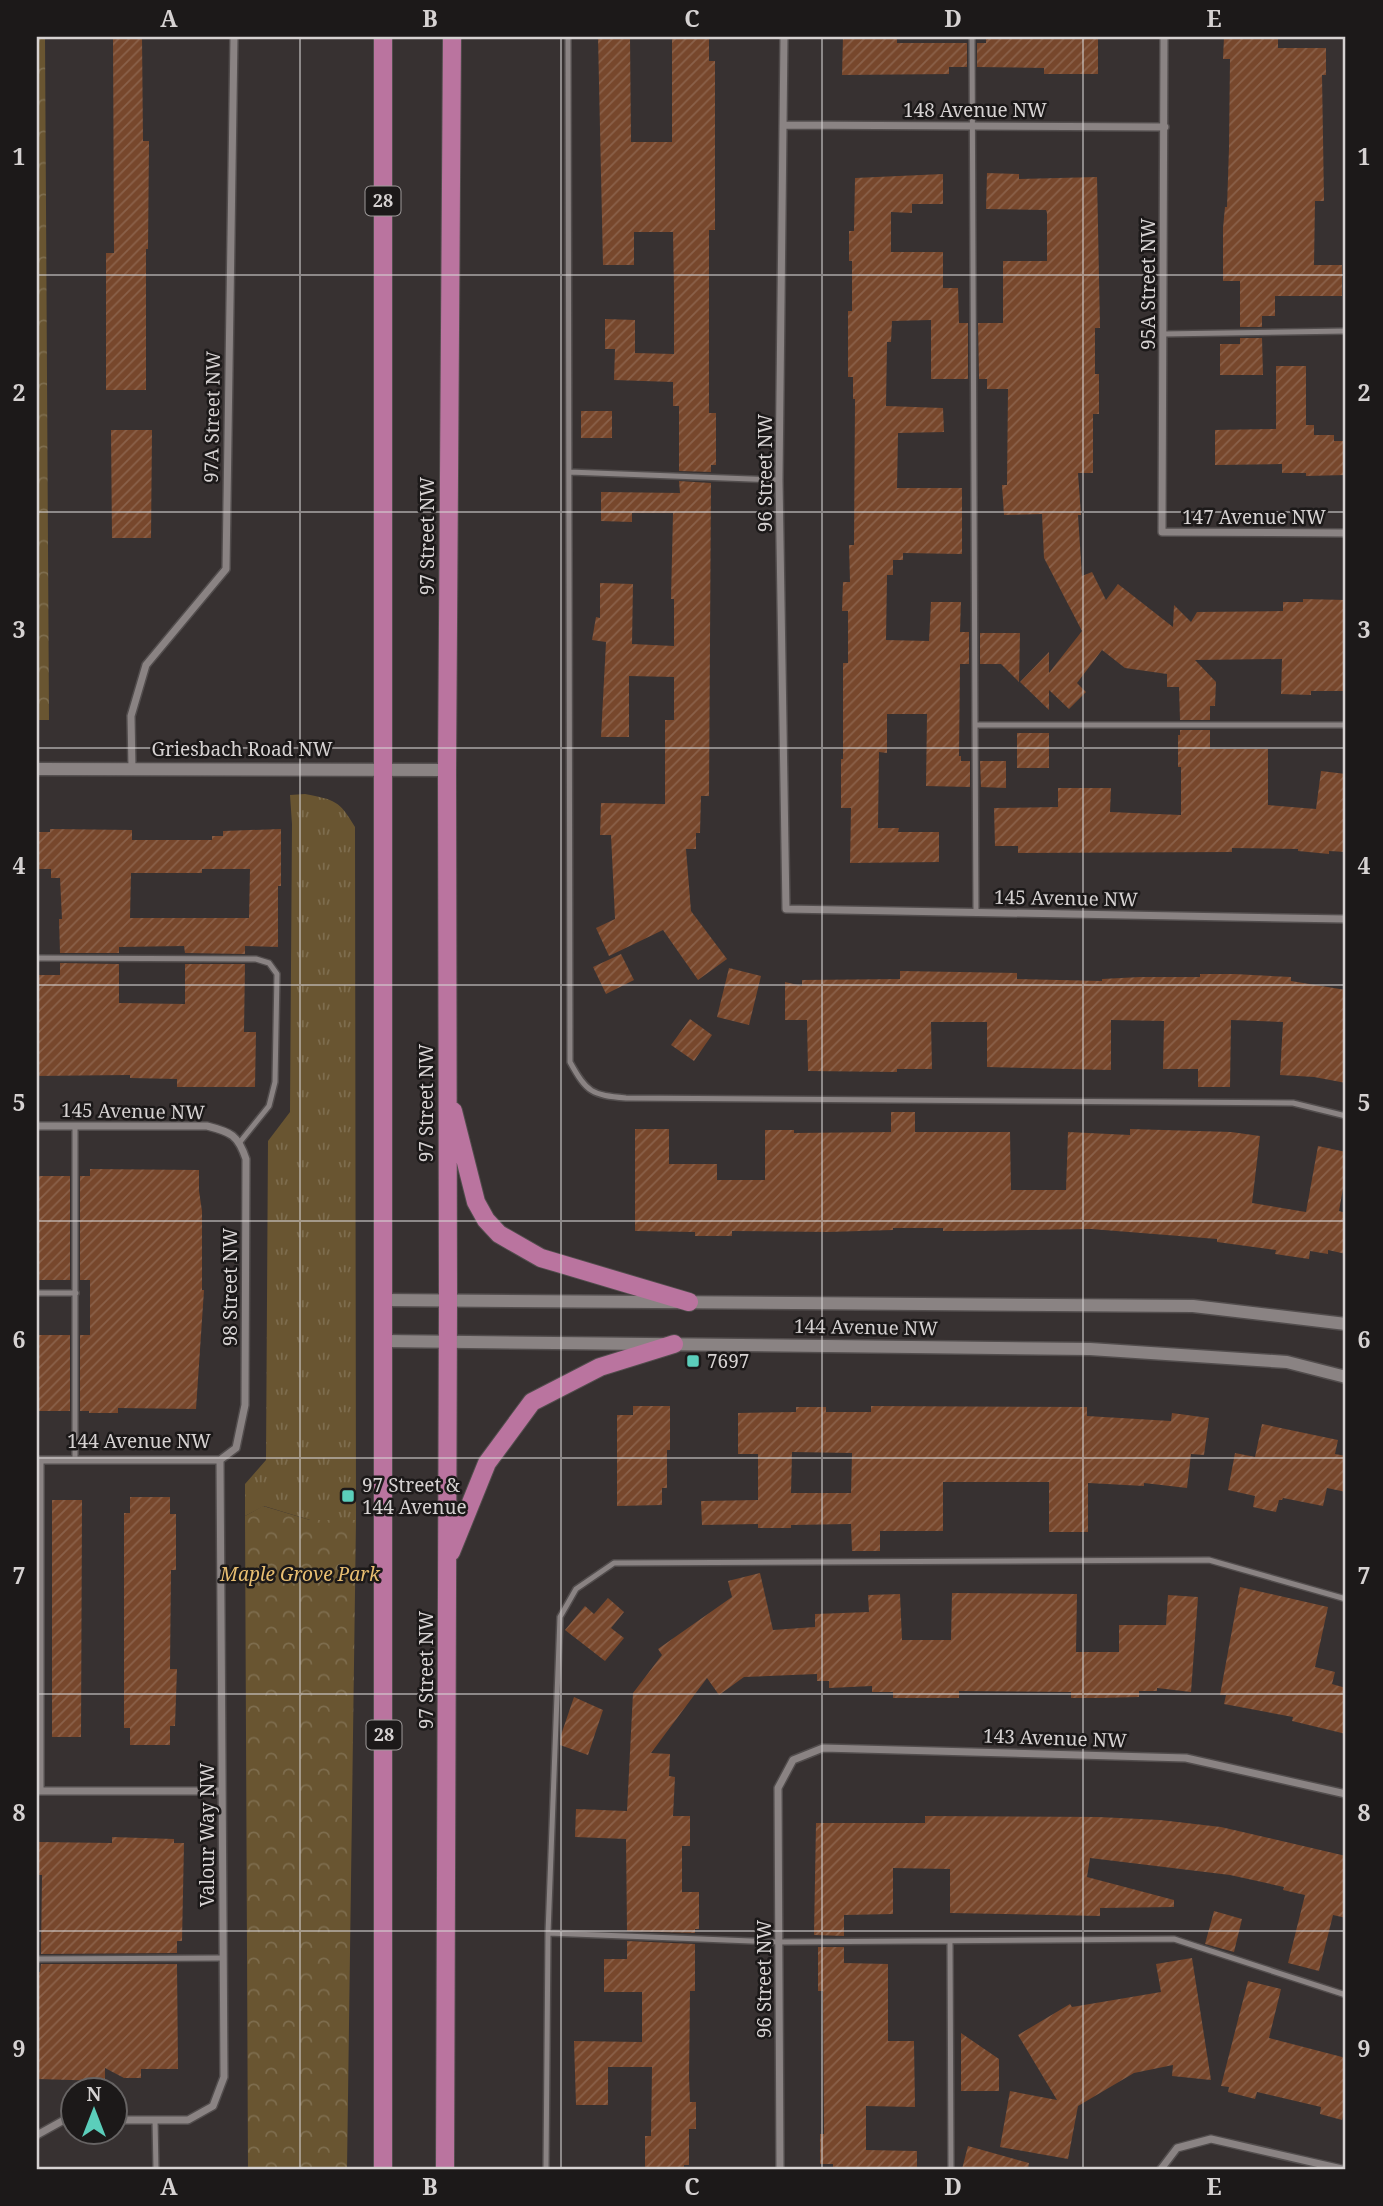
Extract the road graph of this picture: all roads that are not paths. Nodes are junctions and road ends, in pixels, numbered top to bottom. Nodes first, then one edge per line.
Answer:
1 (234, 37) edge
2 (383, 37) edge
3 (452, 37) edge
4 (568, 37) edge
5 (784, 37) edge
6 (972, 37) edge
7 (1164, 37) edge
8 (784, 125) junction
9 (973, 126) junction
10 (1165, 127) junction
11 (1346, 331) edge
12 (1163, 334) junction
13 (569, 472) junction
14 (779, 480) junction
15 (1161, 532) joint
16 (1346, 533) edge
17 (1346, 724) edge
18 (975, 725) junction
19 (132, 768) junction
20 (37, 769) edge
21 (382, 769) junction
22 (447, 769) junction
23 (786, 909) joint
24 (976, 912) junction
25 (1346, 919) edge
26 (37, 958) edge
27 (446, 1084) junction
28 (1346, 1116) edge
29 (37, 1126) edge
30 (75, 1126) junction
31 (240, 1142) junction
32 (37, 1293) edge
33 (76, 1293) junction
34 (383, 1300) junction
35 (448, 1301) junction
36 (689, 1302) junction
37 (1346, 1324) edge
38 (448, 1340) junction
39 (384, 1341) junction
40 (674, 1344) junction
41 (1346, 1377) edge
42 (236, 1448) joint
43 (39, 1460) edge
44 (75, 1460) junction
45 (220, 1460) junction
46 (447, 1562) junction
47 (1346, 1599) edge
48 (39, 1626) edge
49 (778, 1788) joint
50 (39, 1791) edge
51 (222, 1791) junction
52 (1346, 1794) edge
53 (548, 1933) junction
54 (950, 1941) junction
55 (779, 1942) junction
56 (223, 1958) junction
57 (37, 1959) edge
58 (1346, 1995) edge
59 (130, 2120) edge
60 (155, 2120) junction
61 (60, 2122) edge
62 (37, 2135) edge
63 (156, 2169) edge
64 (383, 2169) edge
65 (445, 2169) edge
66 (546, 2169) edge
67 (780, 2169) edge
68 (951, 2169) edge
69 (1161, 2169) edge
70 (1342, 2169) edge

1 - 19 street, 97A Street NW
2 - 21 main road, 28
3 - 22 main road, 97 Street NW
4 - 13 lane
5 - 8 street, 96 Street NW
6 - 9 lane
7 - 10 street, 95A Street NW
8 - 9 street, 148 Avenue NW
8 - 14 street, 96 Street NW
9 - 10 street, 148 Avenue NW
9 - 18 lane
10 - 12 street, 95A Street NW
11 - 12 lane
12 - 15 street, 95A Street NW
13 - 14 lane
13 - 28 lane
14 - 23 street, 96 Street NW
15 - 16 street, 147 Avenue NW
17 - 18 lane
18 - 24 lane
19 - 20 street, Griesbach Road NW
19 - 21 street, Griesbach Road NW
21 - 22 street, Griesbach Road NW
21 - 34 main road
22 - 27 main road, 97 Street NW
23 - 24 street, 145 Avenue NW
24 - 25 street, 145 Avenue NW
26 - 31 lane
27 - 35 main road, 97 Street NW
27 - 36 main road
29 - 30 street, 145 Avenue NW
30 - 31 street, 145 Avenue NW
30 - 33 lane
31 - 42 street, 98 Street NW
32 - 33 lane
33 - 44 lane
34 - 35 street, 144 Avenue NW
34 - 39 main road, 28
35 - 36 street, 144 Avenue NW
35 - 38 main road, 97 Street NW
36 - 37 street, 144 Avenue NW
38 - 39 street, 144 Avenue NW
38 - 40 street, 144 Avenue NW
38 - 46 main road, 97 Street NW
39 - 64 main road, 28
40 - 41 street, 144 Avenue NW
40 - 46 main road
42 - 45 street, 144 Avenue NW
43 - 44 street, 144 Avenue NW
43 - 48 lane
44 - 45 street, 144 Avenue NW
45 - 51 street, Valour Way NW
46 - 65 main road, 97 Street NW
47 - 53 lane
48 - 50 lane
49 - 52 street, 143 Avenue NW
49 - 55 street, 96 Street NW
50 - 51 street
51 - 56 street, Valour Way NW
53 - 55 lane
53 - 66 lane
54 - 55 lane
54 - 58 lane
54 - 68 lane
55 - 67 street, 96 Street NW
56 - 57 lane
56 - 60 street, Valour Way NW
59 - 60 street, Valour Way NW
60 - 63 lane
61 - 62 street
69 - 70 street

